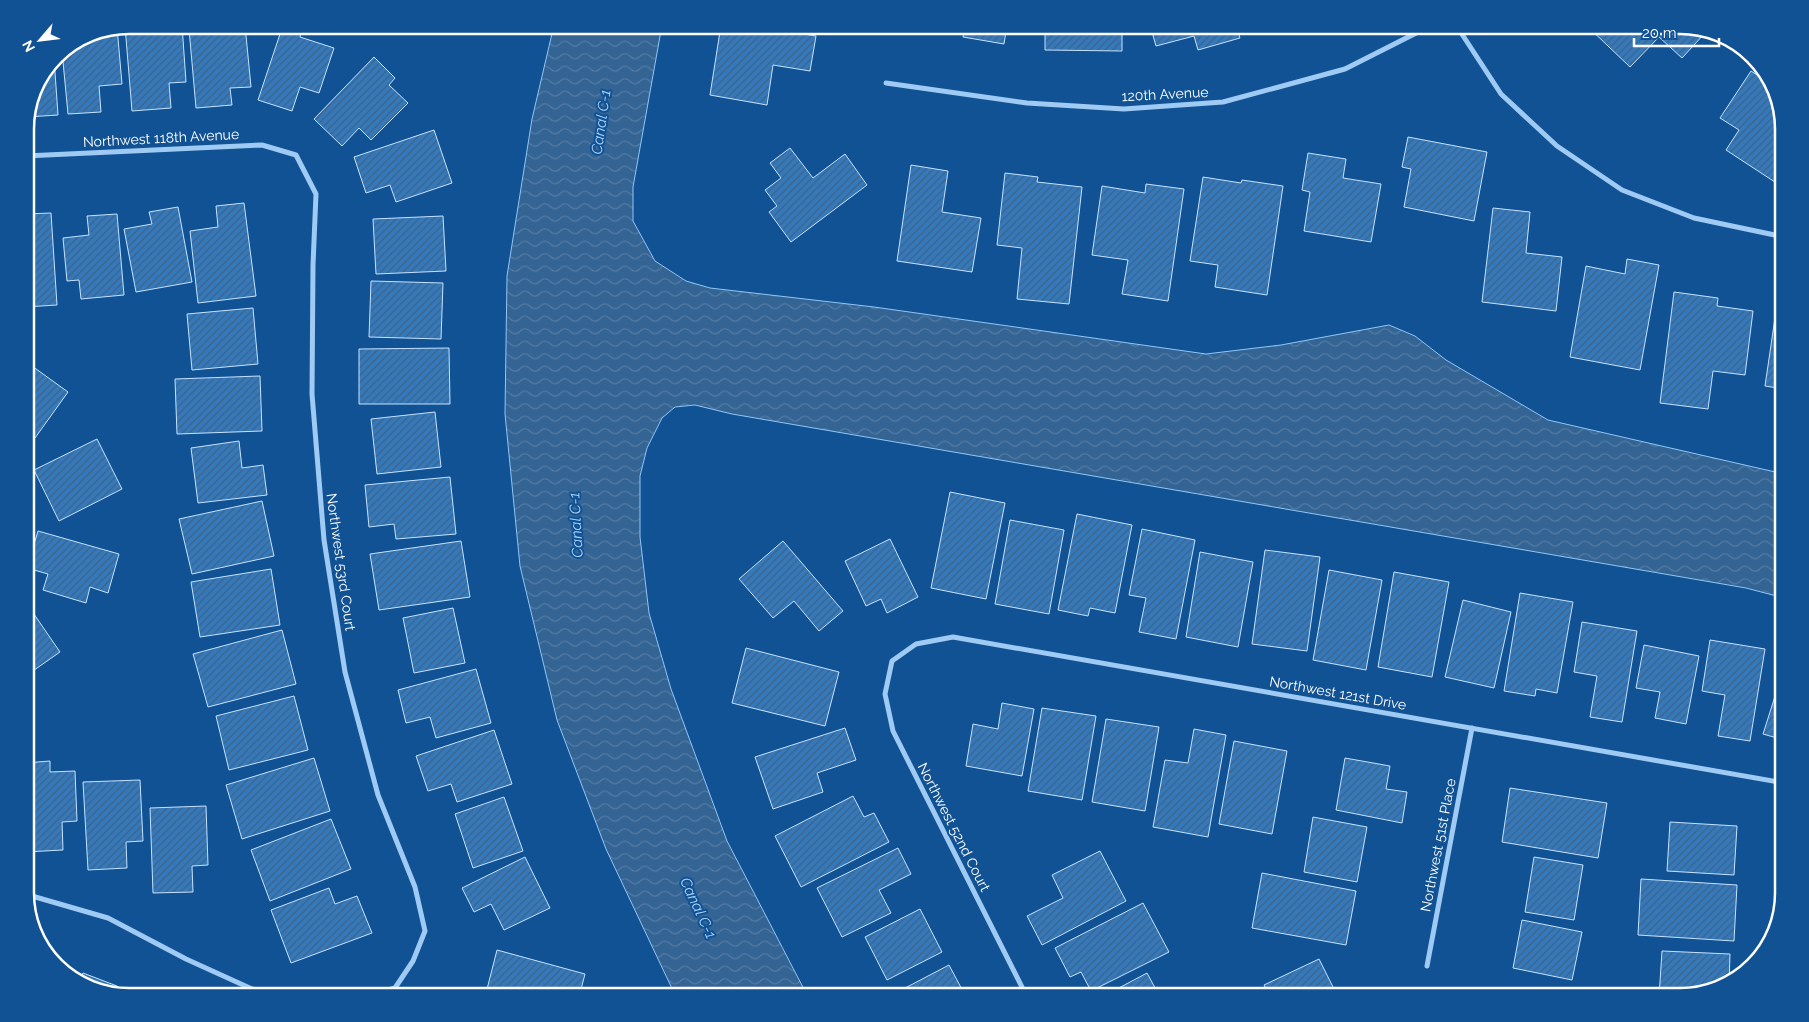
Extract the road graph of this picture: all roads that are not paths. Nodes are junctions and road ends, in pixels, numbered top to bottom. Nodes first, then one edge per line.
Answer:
1 (1414, 34) edge
2 (1462, 34) edge
3 (886, 83) dead end
4 (296, 155) joint
5 (34, 156) edge
6 (1775, 235) edge
7 (892, 662) joint
8 (1472, 728) junction
9 (1775, 782) edge
10 (34, 897) edge
11 (1427, 966) dead end
12 (250, 988) edge
13 (394, 988) edge
14 (1022, 988) edge

1 - 3 street, 120th Avenue
2 - 6 street
4 - 5 street, Northwest 118th Avenue
4 - 13 street, Northwest 53rd Court
7 - 8 street, Northwest 121st Drive
7 - 14 street, Northwest 52nd Court
8 - 9 street, Northwest 121st Drive
8 - 11 street, Northwest 51st Place
10 - 12 street

